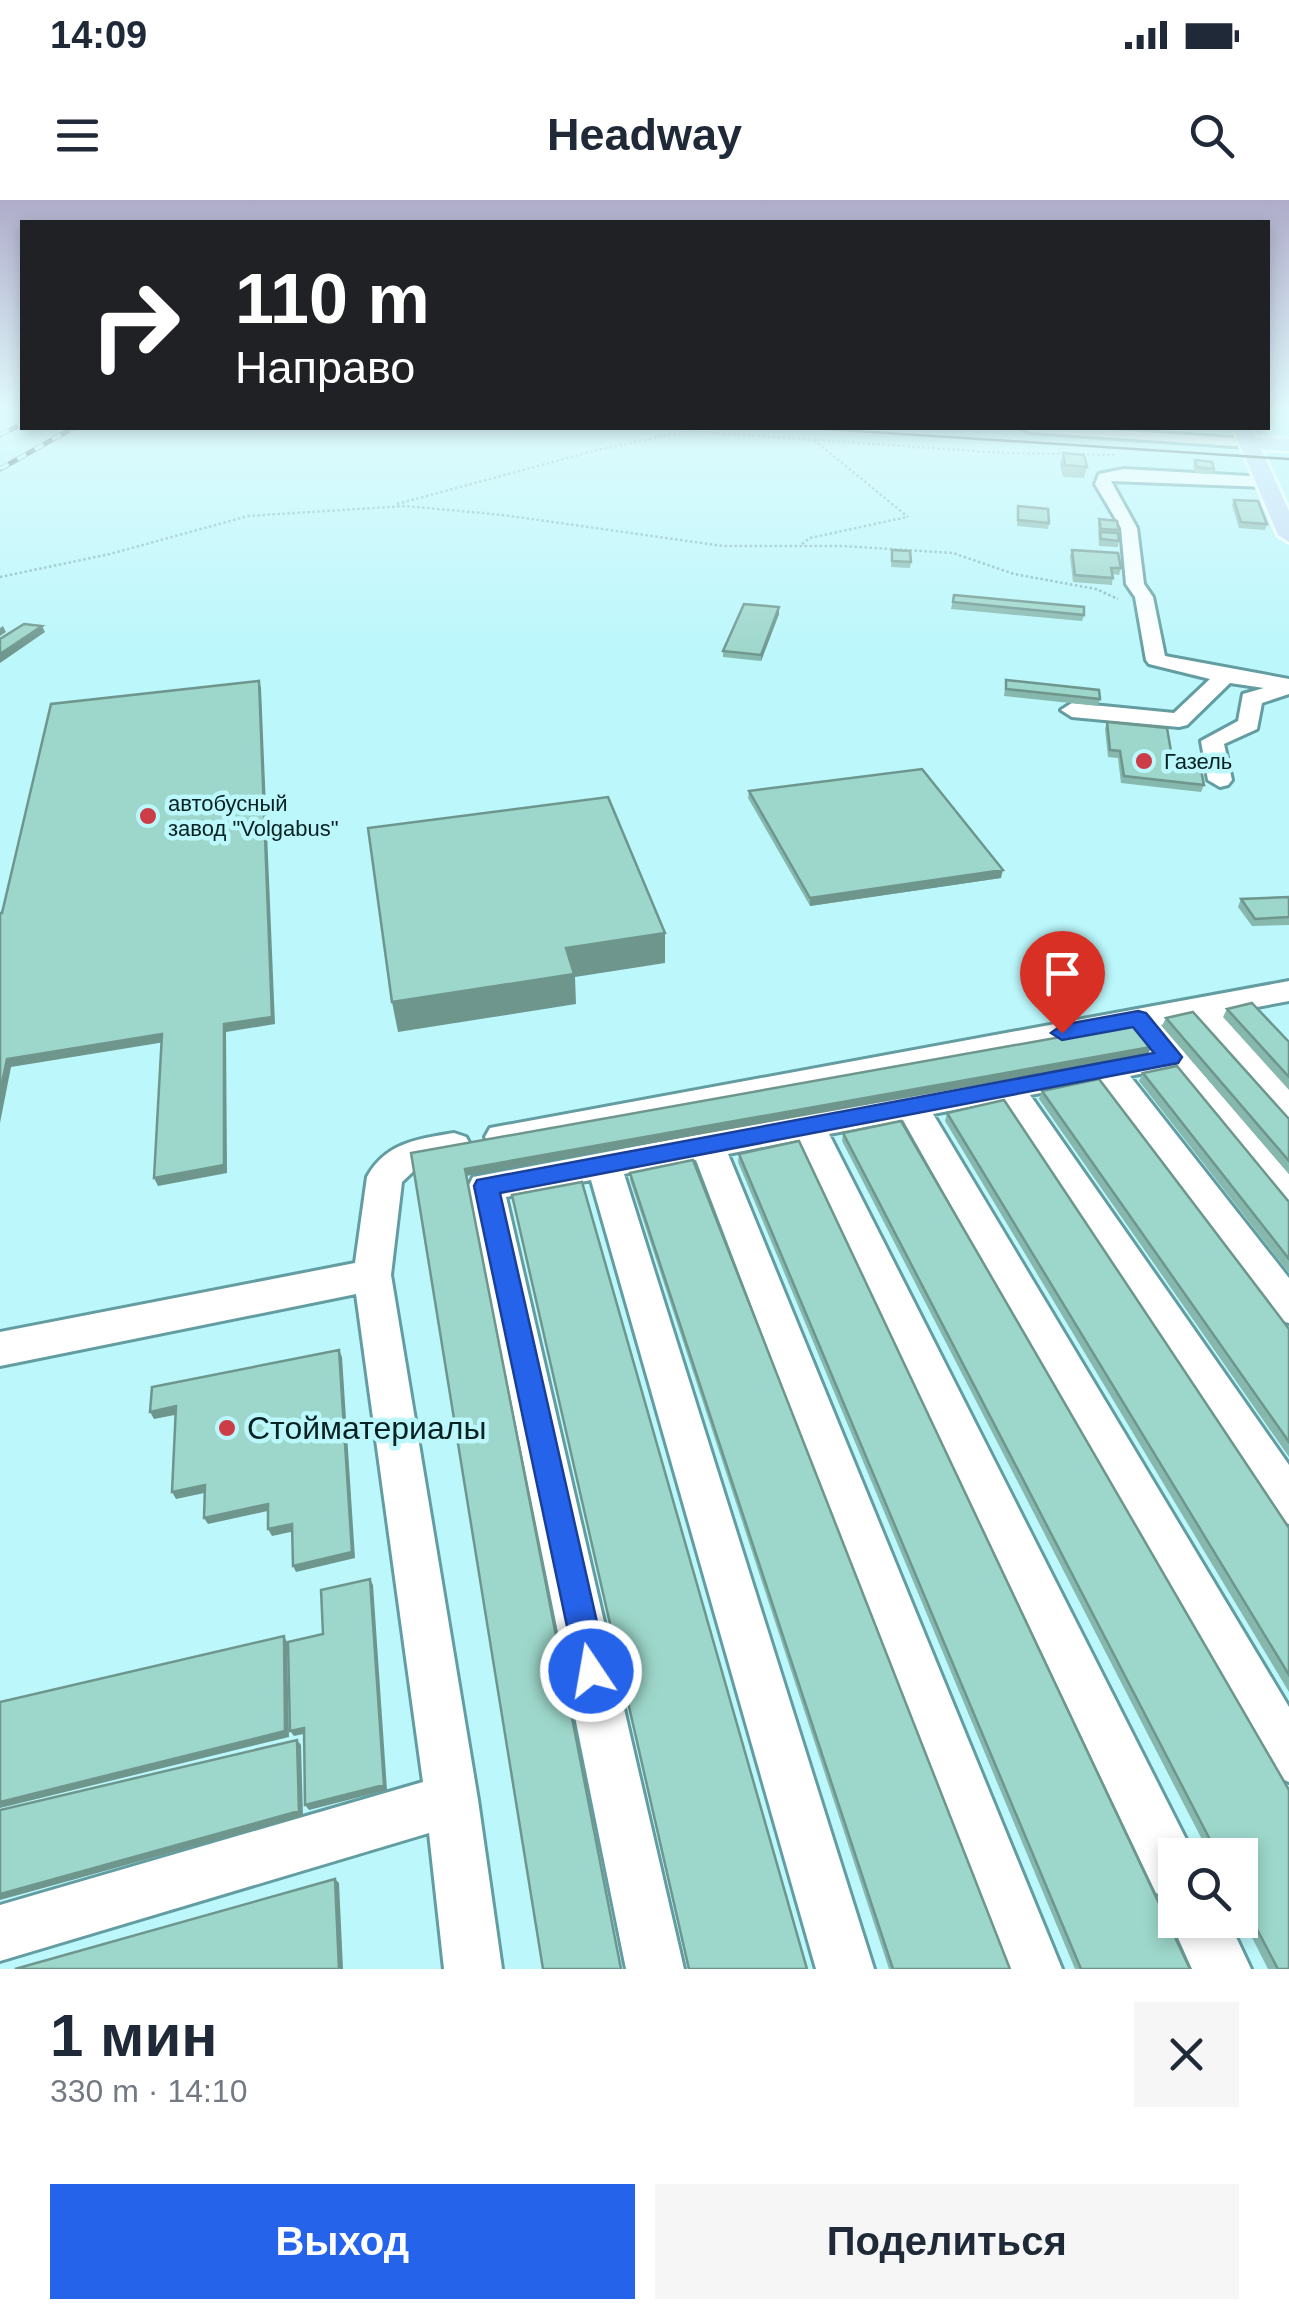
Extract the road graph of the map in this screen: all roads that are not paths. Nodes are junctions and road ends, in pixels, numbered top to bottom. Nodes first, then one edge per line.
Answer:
1 (1108, 494) edge
2 (1276, 494) edge
3 (1289, 535) edge
4 (1224, 676) junction
5 (1289, 686) edge
6 (1072, 710) dead end
7 (1220, 780) dead end
8 (1289, 991) edge
9 (1202, 1006) junction
10 (1138, 1018) junction
11 (1170, 1057) junction
12 (1106, 1069) junction
13 (1008, 1088) junction
14 (1289, 1105) edge
15 (912, 1106) junction
16 (808, 1126) junction
17 (706, 1145) junction
18 (604, 1164) junction
19 (1289, 1199) edge
20 (372, 1275) junction
21 (1289, 1307) edge
22 (0, 1349) edge
23 (1289, 1504) edge
24 (1289, 1756) edge
25 (452, 1800) junction
26 (1158, 1839) edge
27 (0, 1933) edge
28 (1207, 1938) edge
29 (473, 1969) edge
30 (655, 1969) edge
31 (845, 1969) edge
32 (1034, 1969) edge
33 (1222, 1969) edge

1 - 4 street
2 - 3 main road
4 - 5 street
4 - 6 street
5 - 7 street
8 - 9 street
9 - 10 street
9 - 14 street
10 - 11 street
10 - 20 street
11 - 12 street
11 - 19 street
12 - 13 street
12 - 21 street
13 - 15 street
13 - 23 street
15 - 16 street
15 - 24 street
16 - 17 street
16 - 26 street
17 - 18 street
17 - 32 street
18 - 30 street
18 - 31 street
20 - 22 street
20 - 25 street
25 - 27 street
25 - 29 street
28 - 33 street

